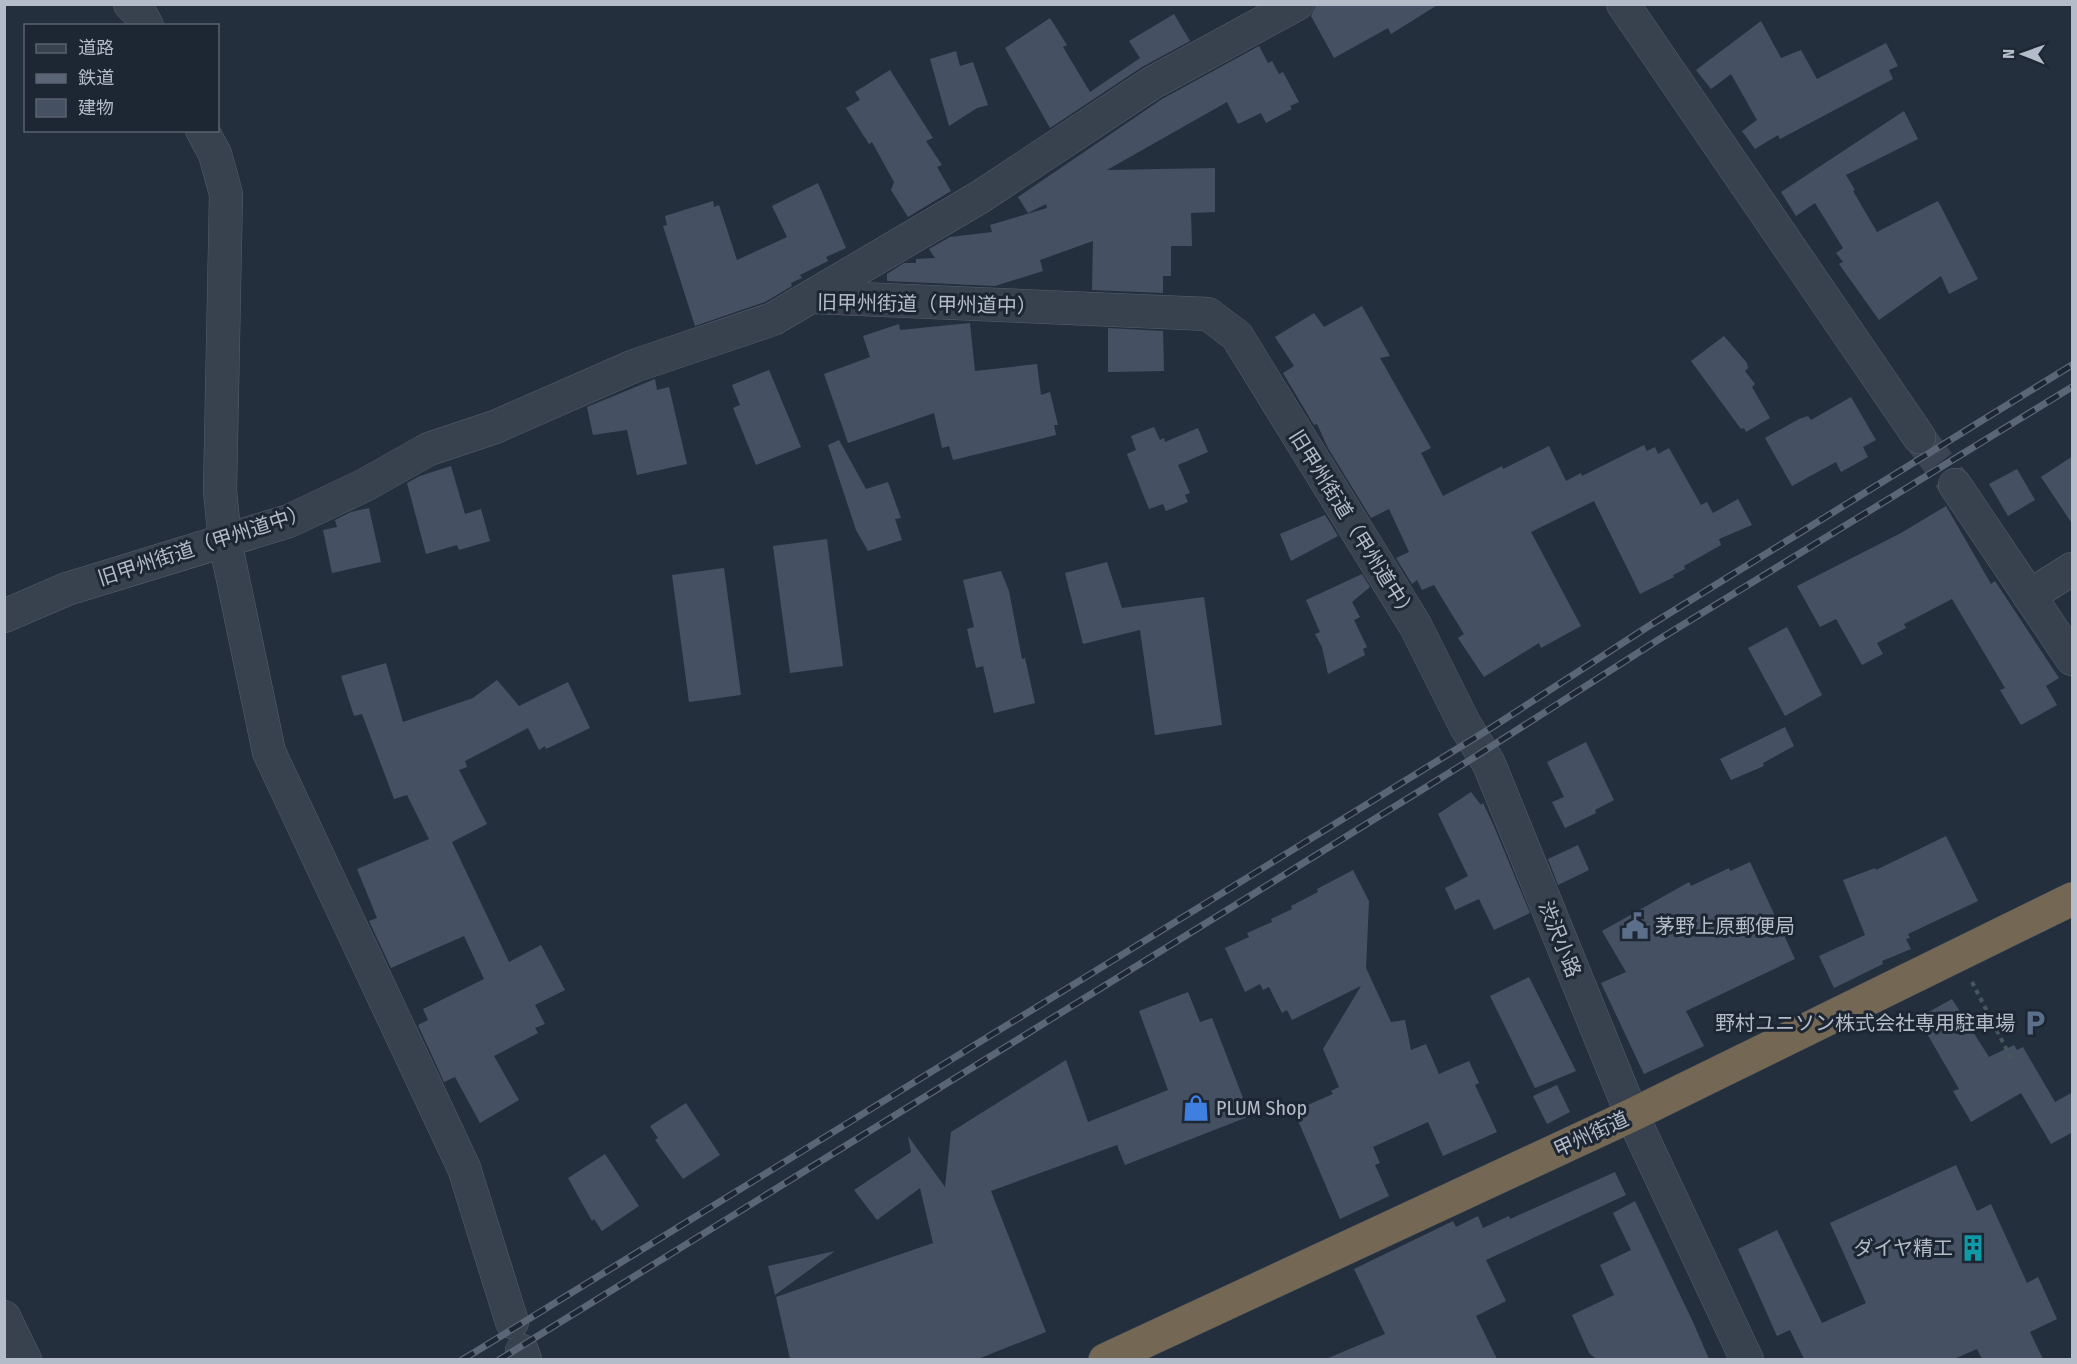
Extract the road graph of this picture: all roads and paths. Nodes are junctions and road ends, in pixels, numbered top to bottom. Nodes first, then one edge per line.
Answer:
1 (129, 4) edge
2 (1297, 4) edge
3 (1623, 4) edge
4 (146, 24) edge
5 (203, 132) edge
6 (814, 297) junction
7 (1919, 437) tunnel mouth
8 (1955, 485) tunnel mouth
9 (225, 540) junction
10 (2073, 569) edge
11 (2030, 596) junction
12 (4, 616) edge
13 (2073, 659) edge
14 (1489, 764) joint
15 (2073, 899) edge
16 (1958, 955) junction
17 (2011, 1058) dead end
18 (1632, 1115) junction
19 (4, 1317) edge
20 (520, 1344) edge
21 (25, 1359) edge
22 (1106, 1359) edge
23 (1747, 1359) edge

1 - 4 street
2 - 6 street
3 - 7 street
5 - 9 street
6 - 9 street, 旧甲州街道（甲州道中）
6 - 14 street, 旧甲州街道（甲州道中）
8 - 11 street
9 - 12 street, 旧甲州街道（甲州道中）
9 - 20 street
10 - 11 street
11 - 13 street
14 - 18 street, 渋沢小路
15 - 16 highway, 甲州街道
16 - 17 path
16 - 18 highway, 甲州街道
18 - 22 highway, 甲州街道
18 - 23 street, 渋沢小路
19 - 21 street

